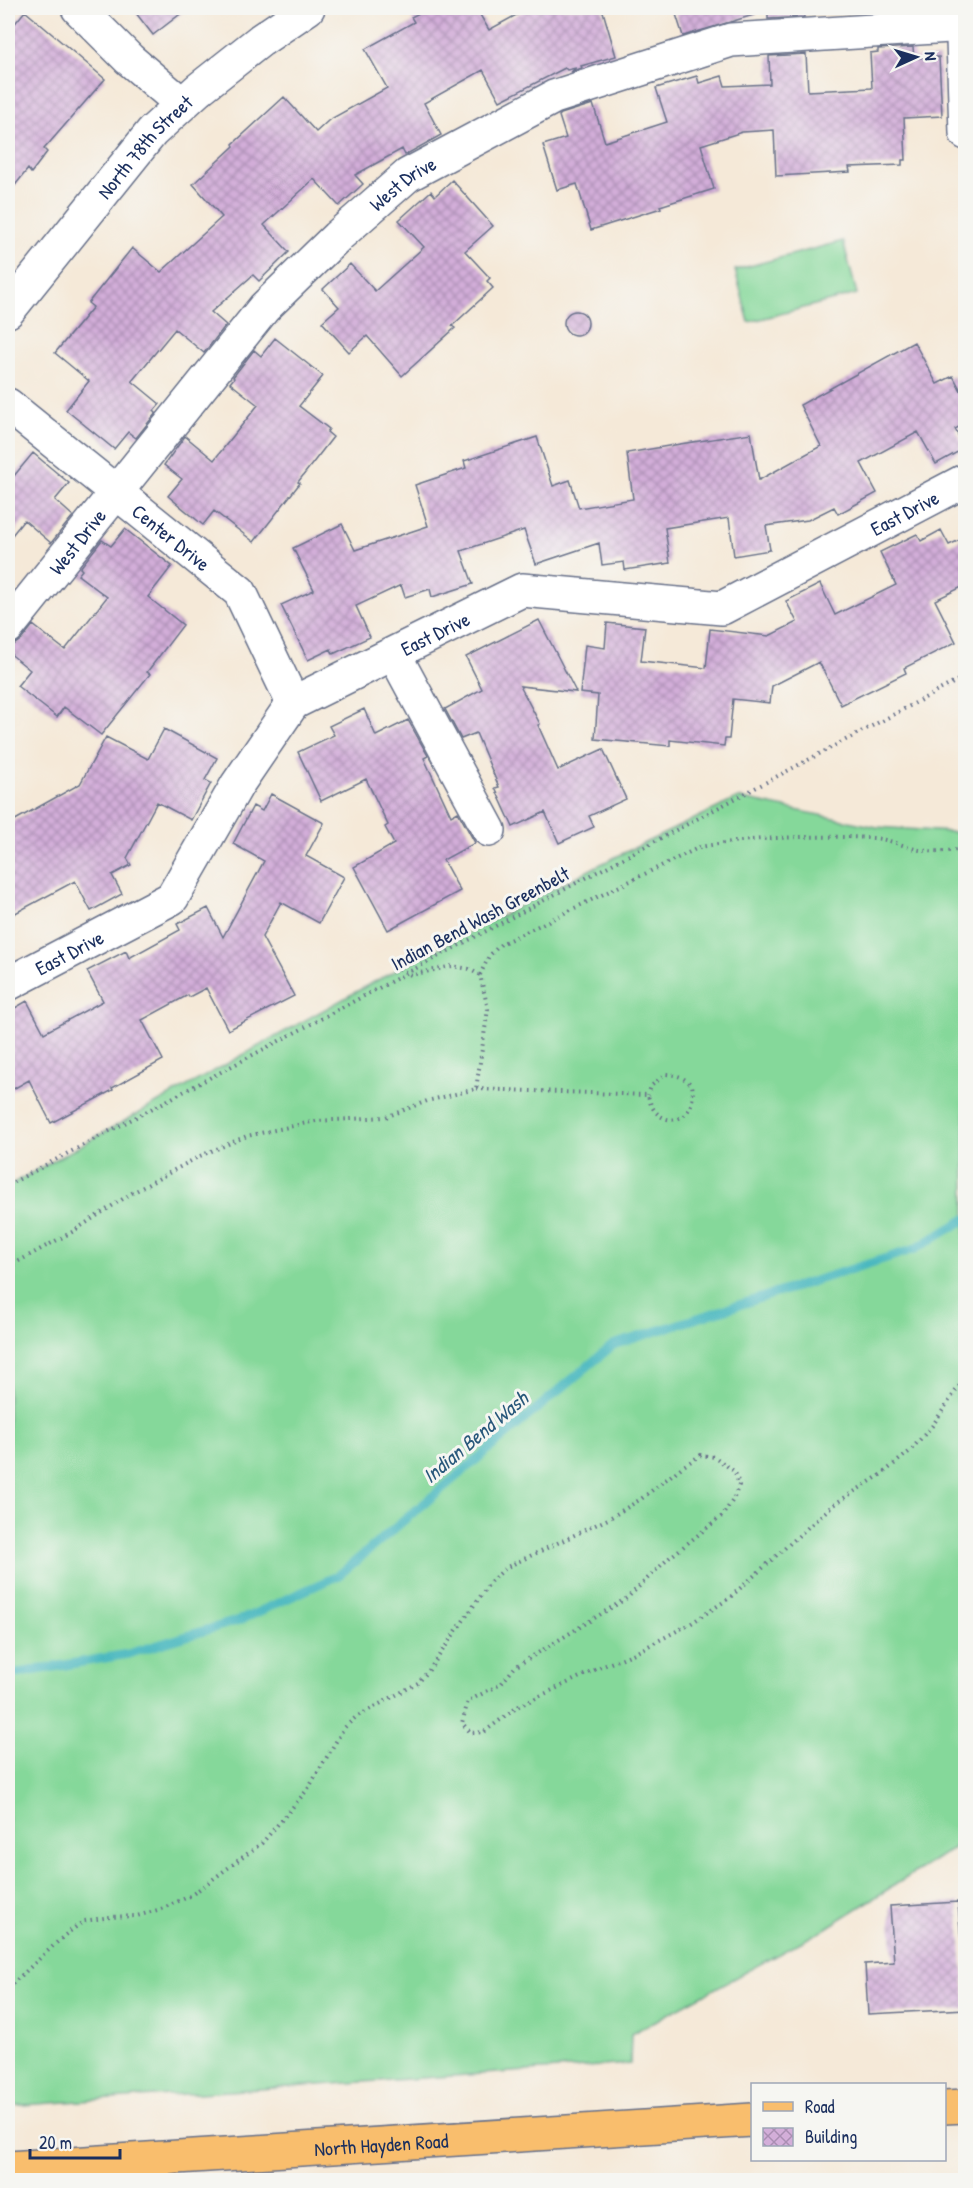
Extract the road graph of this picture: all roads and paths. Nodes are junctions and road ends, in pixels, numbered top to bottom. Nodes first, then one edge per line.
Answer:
1 (78, 8) edge
2 (308, 8) edge
3 (963, 19) edge
4 (182, 104) junction
5 (966, 133) edge
6 (8, 311) edge
7 (8, 405) edge
8 (966, 480) edge
9 (115, 491) junction
10 (8, 627) edge
11 (394, 654) junction
12 (966, 676) edge
13 (293, 703) junction
14 (489, 830) dead end
15 (966, 849) edge
16 (394, 966) dead end
17 (407, 973) junction
18 (480, 975) junction
19 (8, 984) edge
20 (476, 1089) junction
21 (648, 1095) junction
22 (8, 1185) edge
23 (8, 1267) edge
24 (966, 1376) edge
25 (8, 1988) edge
26 (966, 2106) edge
27 (946, 2107) edge
28 (751, 2120) edge
29 (8, 2168) edge

1 - 4 street
2 - 4 street, North 78th Street
3 - 5 street
3 - 9 street, West Drive
4 - 6 street, North 78th Street
7 - 9 street, Center Drive
8 - 11 street, East Drive
9 - 10 street, West Drive
9 - 13 street, Center Drive
11 - 13 street, East Drive
11 - 14 street
12 - 17 path, Indian Bend Wash Greenbelt
13 - 19 street, East Drive
15 - 18 path
16 - 17 path
17 - 18 path
17 - 22 path, Indian Bend Wash Greenbelt
18 - 20 path
20 - 21 path
20 - 23 path
21 - 21 path
24 - 25 path
26 - 27 main road
28 - 29 main road, North Hayden Road

